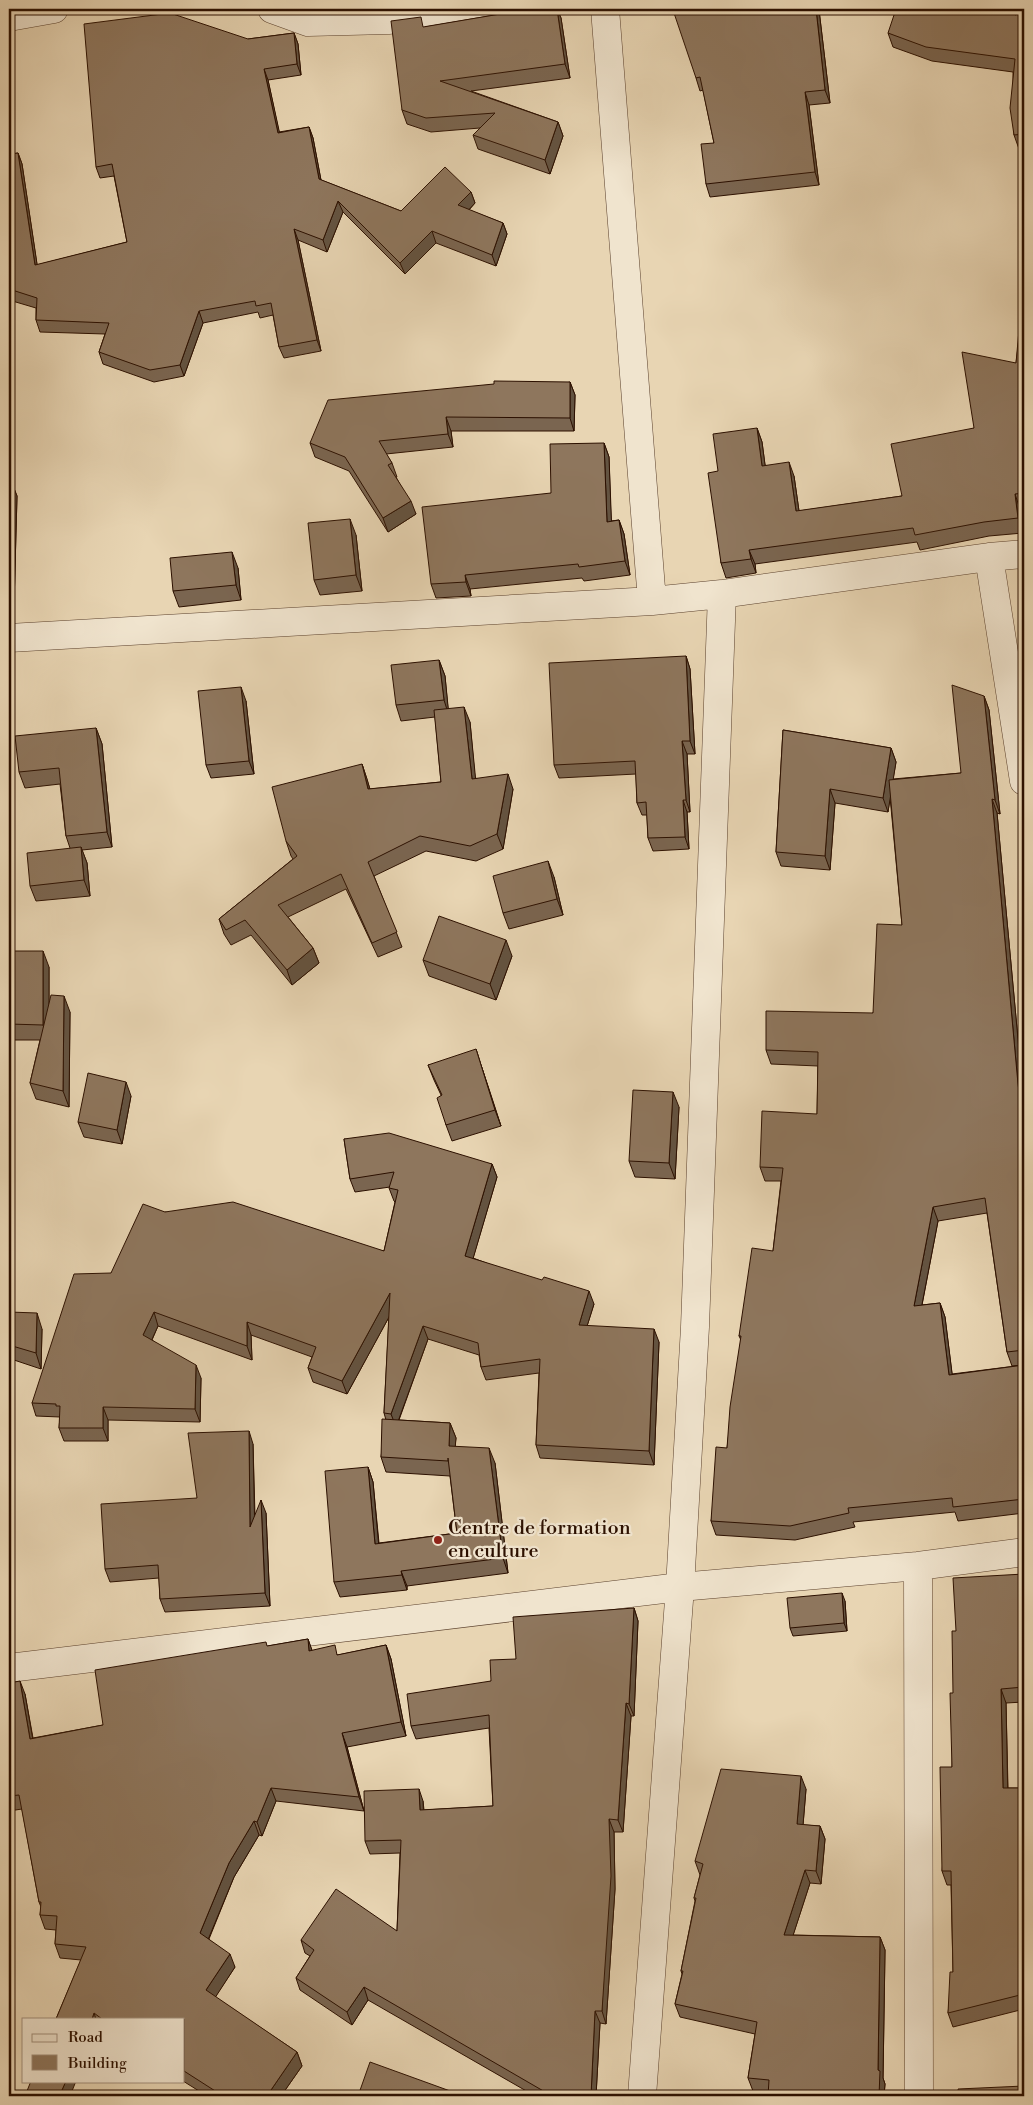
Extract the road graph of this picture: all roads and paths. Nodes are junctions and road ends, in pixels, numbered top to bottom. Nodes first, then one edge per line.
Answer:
1 (54, 9) edge
2 (272, 9) edge
3 (480, 9) edge
4 (605, 9) edge
5 (9, 17) edge
6 (1024, 554) edge
7 (989, 556) junction
8 (722, 594) junction
9 (652, 601) junction
10 (9, 638) edge
11 (1024, 781) edge
12 (1024, 1552) edge
13 (918, 1566) junction
14 (680, 1587) junction
15 (9, 1668) edge
16 (642, 2096) edge
17 (919, 2096) edge

1 - 5 street
2 - 3 street
4 - 9 street
6 - 7 street
7 - 8 street
7 - 11 street
8 - 9 street
8 - 14 street
9 - 10 street
12 - 13 street
13 - 14 street
13 - 17 street
14 - 15 street
14 - 16 street

